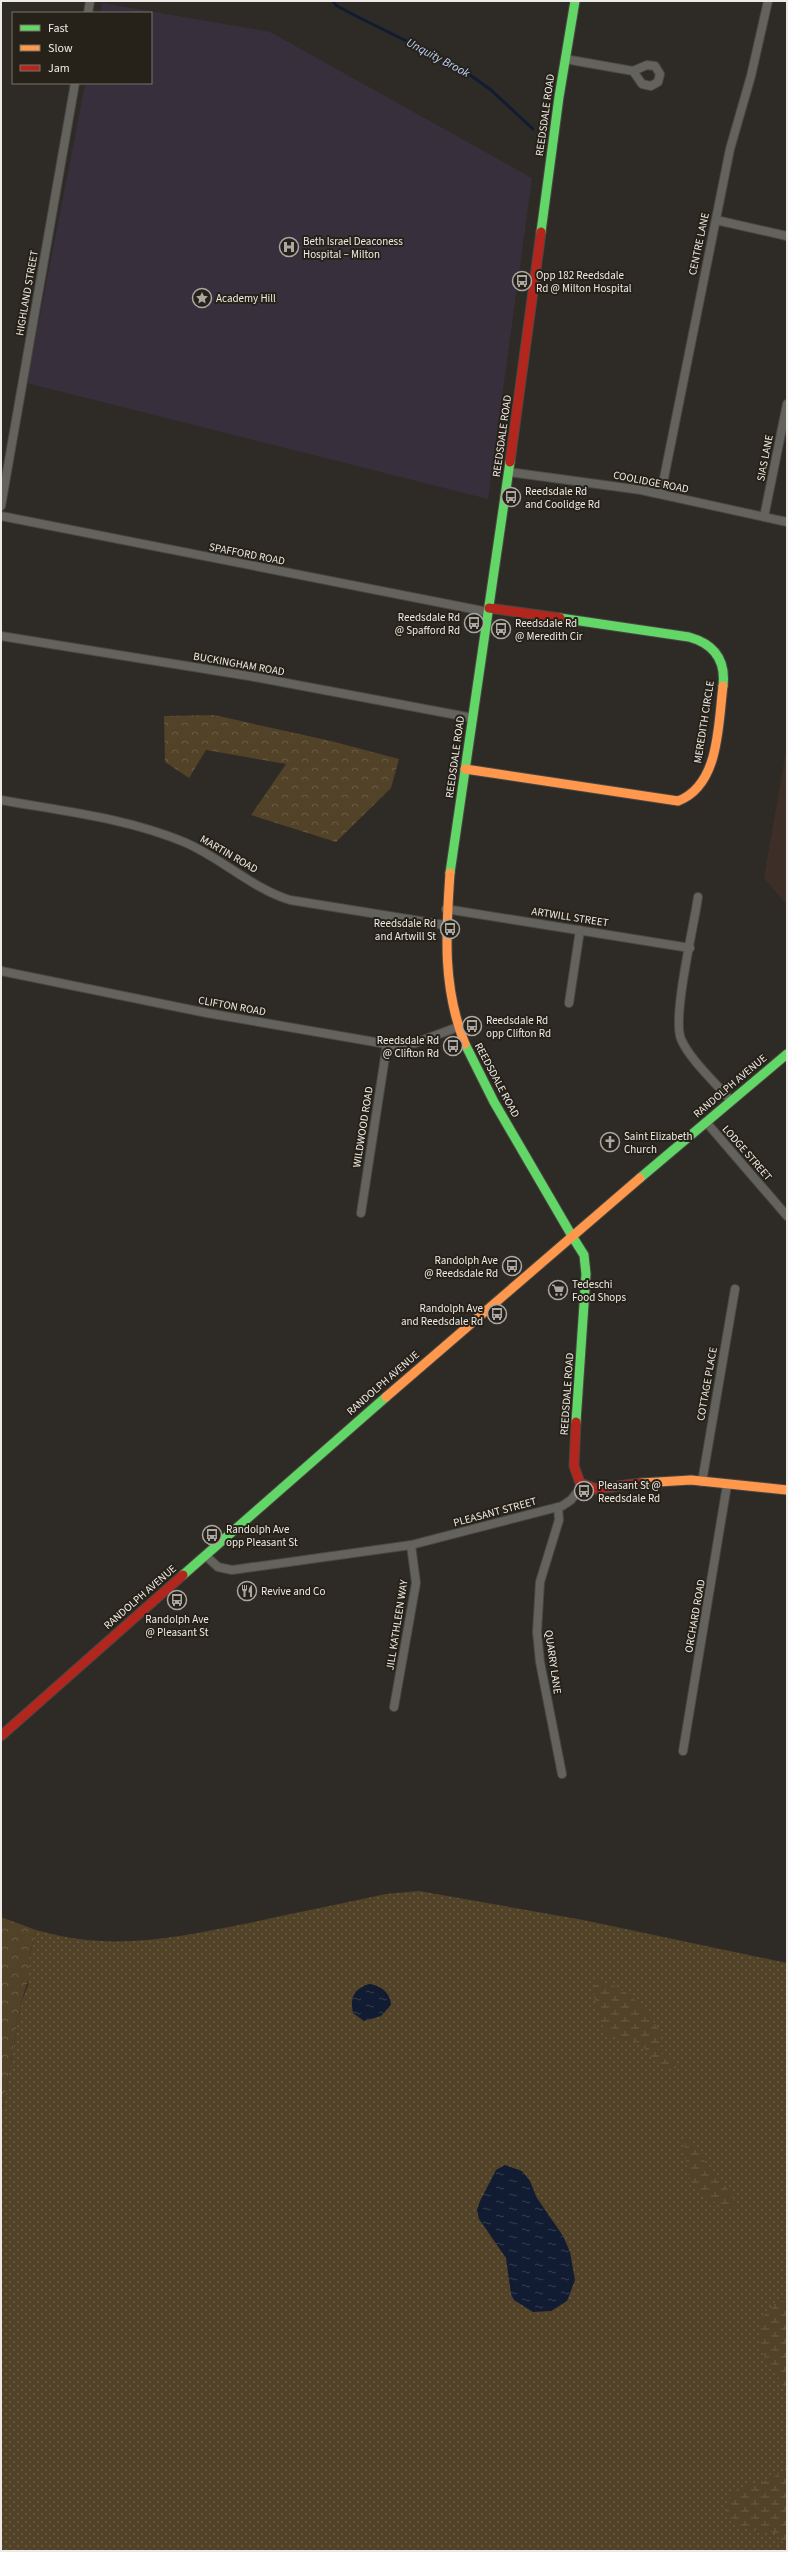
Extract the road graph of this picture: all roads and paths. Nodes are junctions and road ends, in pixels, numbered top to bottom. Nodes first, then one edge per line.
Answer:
1 (90, 1) edge
2 (575, 1) edge
3 (768, 1) edge
4 (88, 12) edge
5 (565, 60) junction
6 (633, 71) dead end
7 (75, 84) edge
8 (716, 220) junction
9 (787, 236) edge
10 (787, 404) edge
11 (509, 472) junction
12 (661, 493) junction
13 (1, 506) edge
14 (1, 516) edge
15 (764, 517) junction
16 (787, 522) edge
17 (489, 610) junction
18 (1, 636) edge
19 (473, 718) junction
20 (465, 769) junction
21 (1, 800) edge
22 (698, 897) dead end
23 (446, 909) junction
24 (445, 925) junction
25 (580, 930) junction
26 (690, 948) junction
27 (1, 971) edge
28 (569, 1003) dead end
29 (458, 1027) junction
30 (387, 1044) junction
31 (787, 1054) edge
32 (731, 1101) junction
33 (706, 1122) junction
34 (361, 1213) dead end
35 (787, 1216) edge
36 (572, 1236) junction
37 (735, 1290) dead end
38 (702, 1482) junction
39 (583, 1485) junction
40 (727, 1485) junction
41 (787, 1490) edge
42 (558, 1507) junction
43 (411, 1545) junction
44 (206, 1556) junction
45 (394, 1708) dead end
46 (1, 1736) edge
47 (683, 1751) dead end
48 (562, 1774) dead end

1 - 4 street
2 - 5 main road, REEDSDALE ROAD
3 - 8 street, CENTRE LANE
5 - 6 street
5 - 11 main road, REEDSDALE ROAD
7 - 13 street, HIGHLAND STREET
8 - 9 street
8 - 12 street, CENTRE LANE
10 - 15 street, SIAS LANE
11 - 12 street, COOLIDGE ROAD
11 - 17 main road, REEDSDALE ROAD
12 - 15 street, COOLIDGE ROAD
14 - 17 street, SPAFFORD ROAD
15 - 16 street, COOLIDGE ROAD
17 - 19 main road, REEDSDALE ROAD
17 - 20 main road, MEREDITH CIRCLE
18 - 19 street, BUCKINGHAM ROAD
19 - 20 main road, REEDSDALE ROAD
20 - 23 main road, REEDSDALE ROAD
21 - 24 street, MARTIN ROAD
22 - 26 street
23 - 24 main road, REEDSDALE ROAD
23 - 25 street, ARTWILL STREET
24 - 29 main road, REEDSDALE ROAD
25 - 26 street, ARTWILL STREET
25 - 28 street
26 - 32 street
27 - 30 street, CLIFTON ROAD
29 - 30 street, CLIFTON ROAD
29 - 36 main road, REEDSDALE ROAD
30 - 34 street, WILDWOOD ROAD
31 - 32 main road, RANDOLPH AVENUE
32 - 33 main road, RANDOLPH AVENUE
33 - 35 street, LODGE STREET
33 - 36 main road, RANDOLPH AVENUE
36 - 39 main road, REEDSDALE ROAD
36 - 44 main road, RANDOLPH AVENUE
37 - 38 street, COTTAGE PLACE
38 - 39 main road
38 - 40 main road
39 - 42 street, PLEASANT STREET
40 - 41 main road
40 - 47 street, ORCHARD ROAD
42 - 43 street, PLEASANT STREET
42 - 48 street, QUARRY LANE
43 - 44 street, PLEASANT STREET
43 - 45 street, JILL KATHLEEN WAY
44 - 46 main road, RANDOLPH AVENUE

